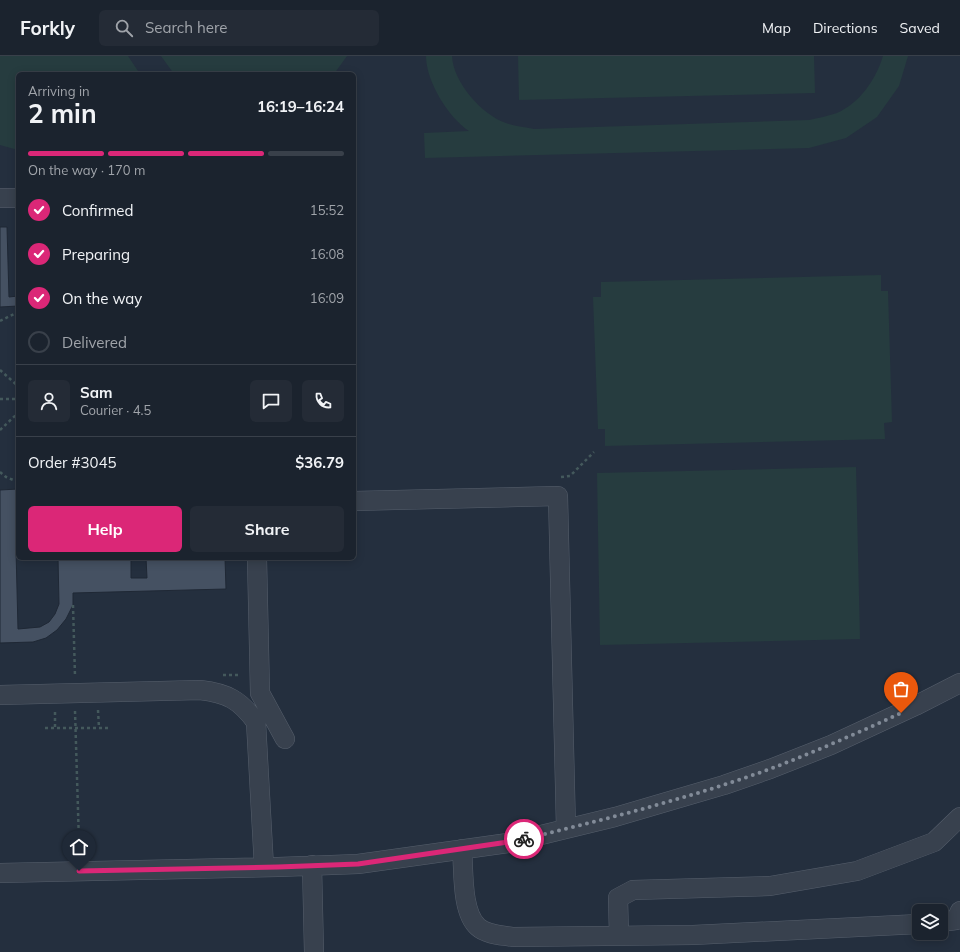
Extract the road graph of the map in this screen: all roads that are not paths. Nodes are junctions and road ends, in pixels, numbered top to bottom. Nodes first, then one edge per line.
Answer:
1 (0, 198) edge
2 (16, 198) edge
3 (356, 501) edge
4 (257, 560) edge
5 (960, 682) edge
6 (0, 695) edge
7 (285, 739) dead end
8 (960, 817) edge
9 (566, 828) junction
10 (462, 849) junction
11 (312, 865) junction
12 (264, 867) junction
13 (0, 873) edge
14 (960, 911) edge
15 (948, 921) edge
16 (912, 924) edge
17 (619, 936) junction
18 (314, 952) edge

1 - 2 street
3 - 9 street
4 - 7 street
5 - 9 street
6 - 12 street
8 - 17 street
9 - 10 street
10 - 11 street
10 - 17 street
11 - 12 street
11 - 18 street
12 - 13 street
14 - 15 street
16 - 17 street

